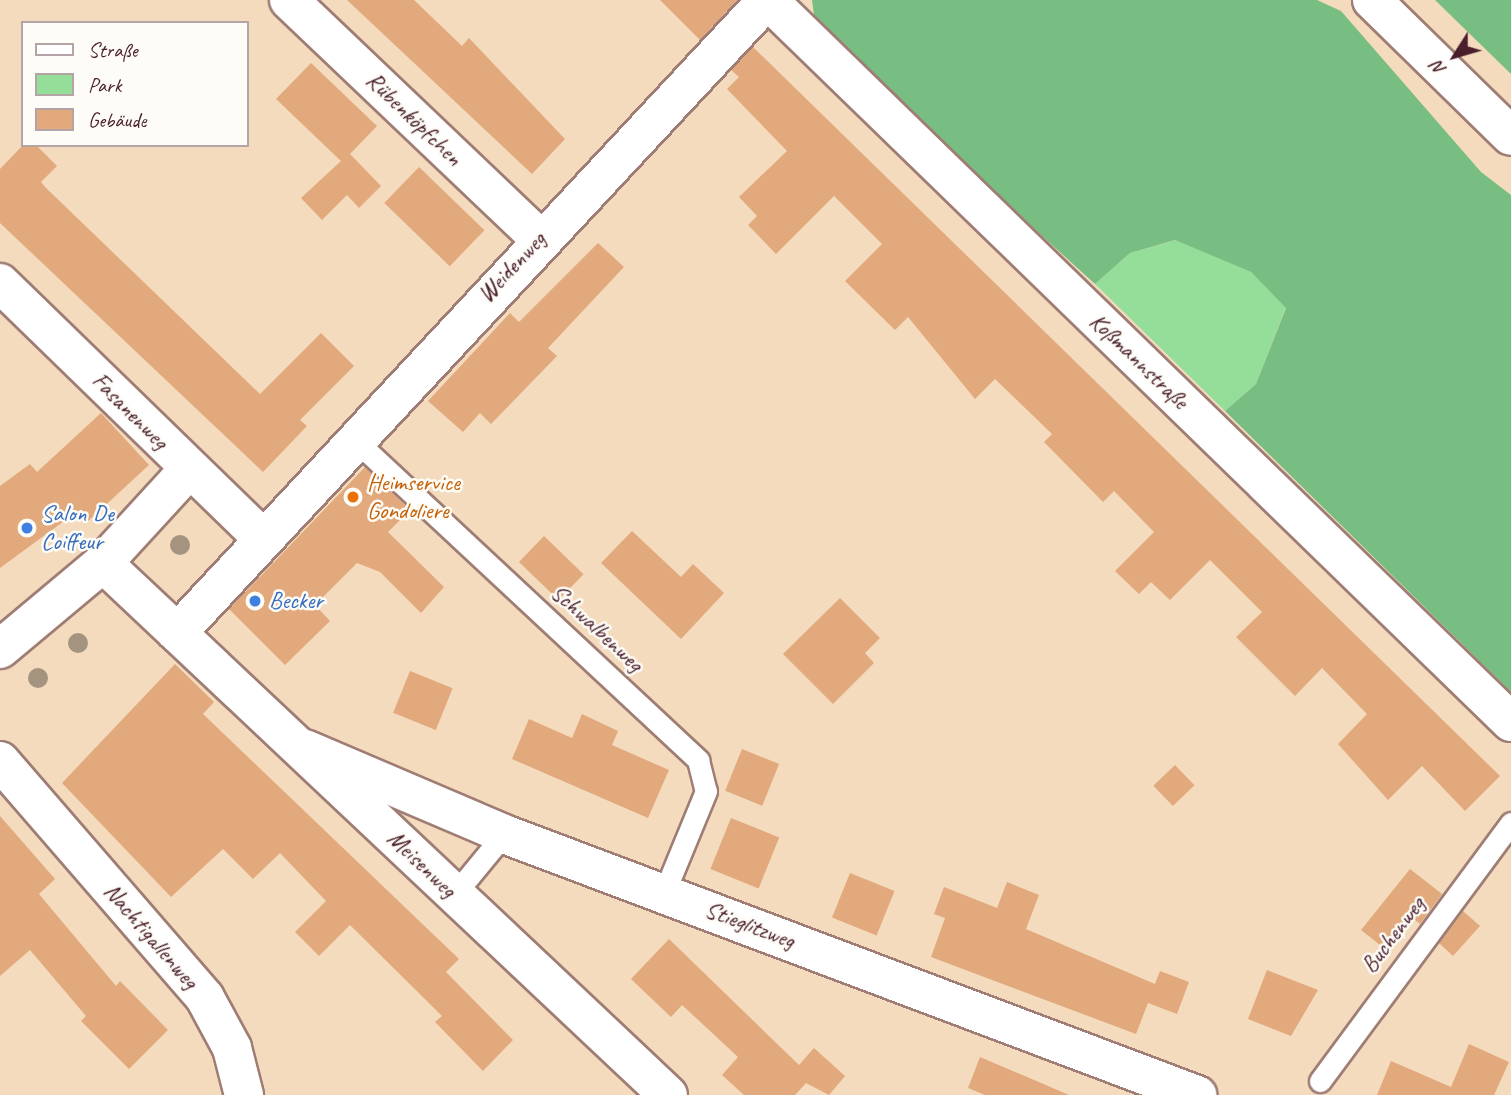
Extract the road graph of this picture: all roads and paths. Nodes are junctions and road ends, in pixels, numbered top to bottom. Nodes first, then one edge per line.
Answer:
1 (289, 0) edge
2 (767, 0) edge
3 (1372, 0) edge
4 (1511, 136) edge
5 (539, 238) junction
6 (0, 283) edge
7 (354, 439) junction
8 (189, 469) junction
9 (262, 538) junction
10 (103, 563) junction
11 (177, 633) junction
12 (0, 649) edge
13 (1511, 722) edge
14 (305, 749) junction
15 (0, 761) edge
16 (1511, 823) edge
17 (505, 834) junction
18 (664, 893) junction
19 (453, 896) junction
20 (1320, 1081) dead end
21 (244, 1095) edge
22 (668, 1095) edge
23 (1197, 1095) edge

1 - 5 street, Rübenköpfchen
2 - 5 street, Weidenweg
2 - 13 street, Koßmannstraße
3 - 4 street
5 - 7 street, Weidenweg
6 - 8 street, Fasanenweg
7 - 9 street, Weidenweg
7 - 18 lane, Schwalbenweg
8 - 9 street, Fasanenweg
8 - 10 street
9 - 11 street, Weidenweg
10 - 11 street, Meisenweg
10 - 12 street
11 - 14 street, Meisenweg
14 - 17 street, Stieglitzweg
14 - 19 street, Meisenweg
15 - 21 street, Nachtigallenweg
16 - 20 lane, Buchenweg
17 - 18 street, Stieglitzweg
17 - 19 lane
18 - 23 street, Stieglitzweg
19 - 22 street, Meisenweg

